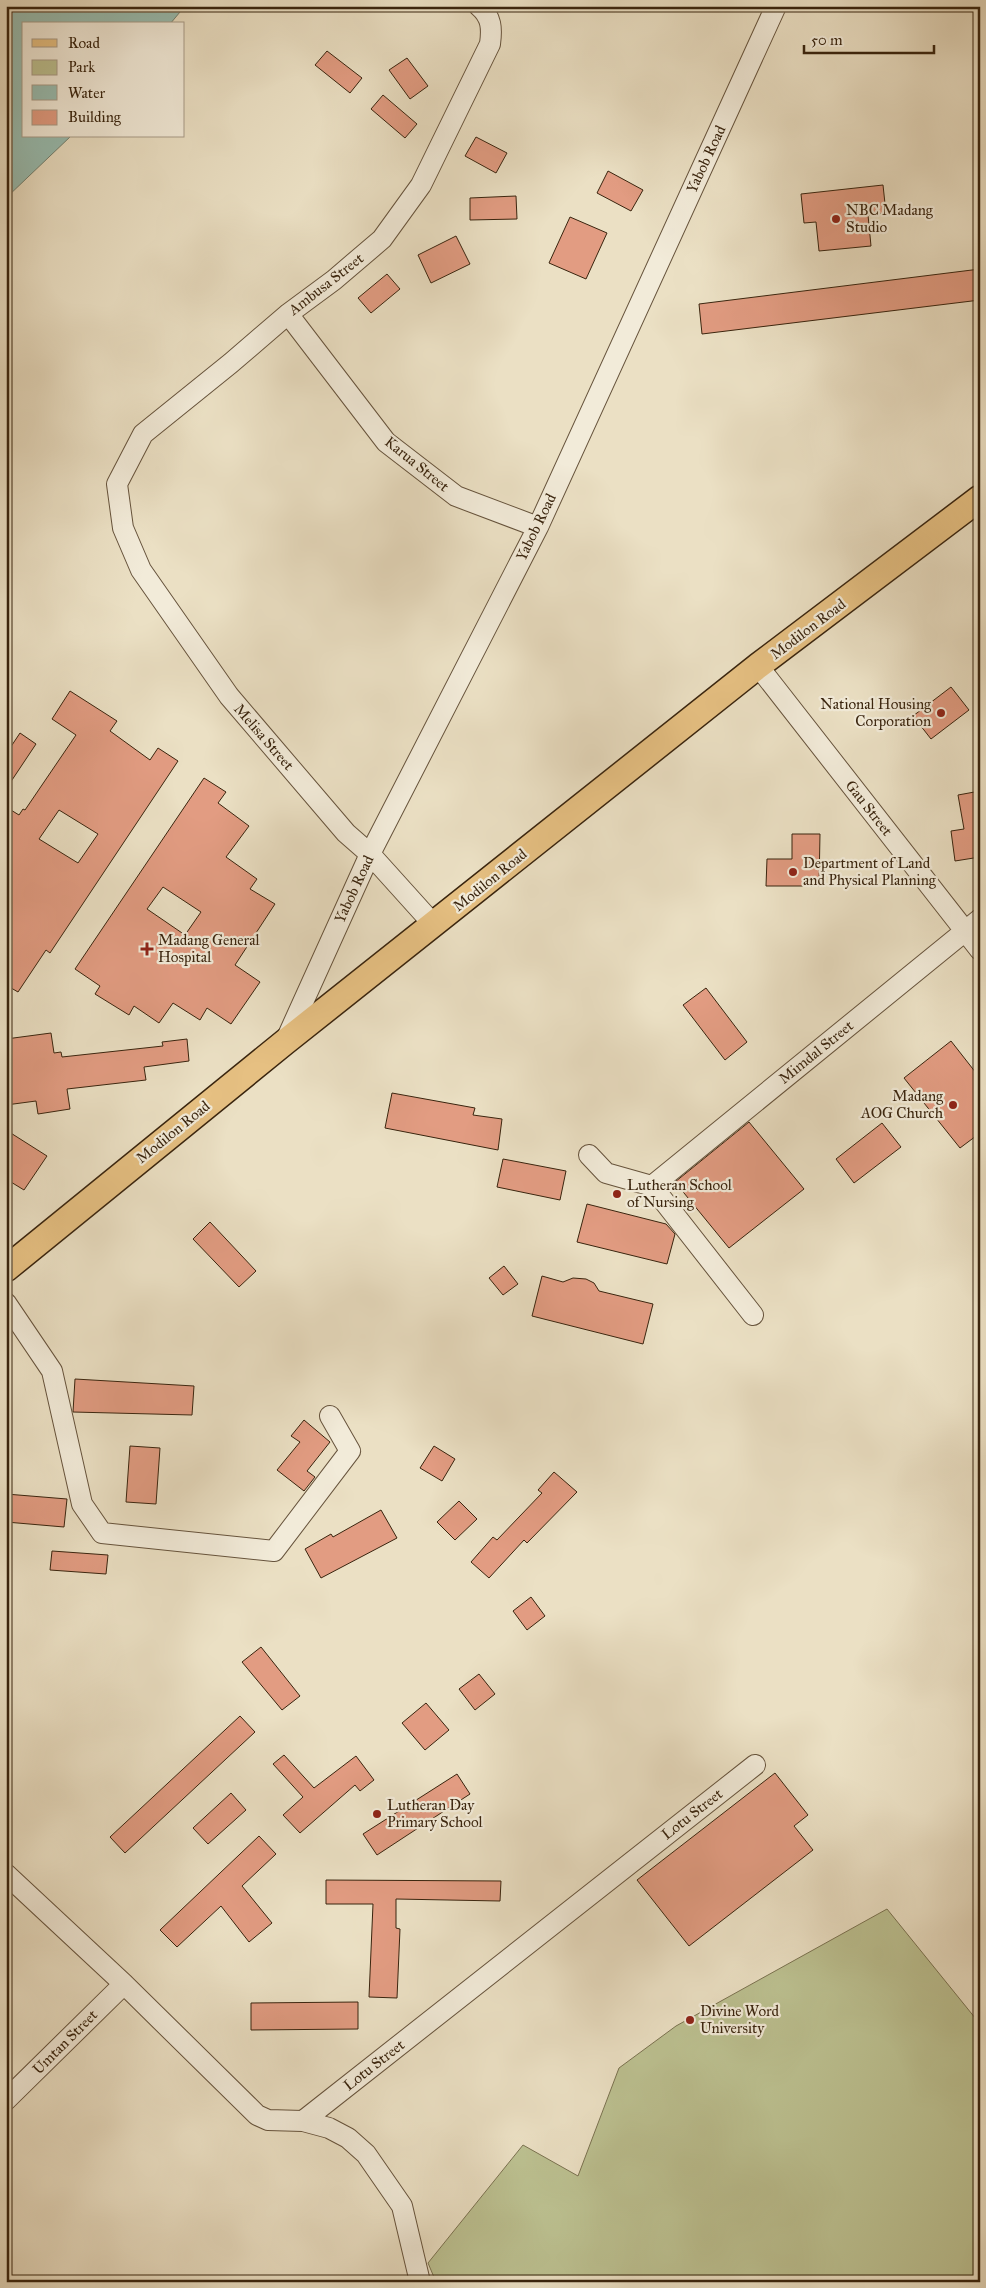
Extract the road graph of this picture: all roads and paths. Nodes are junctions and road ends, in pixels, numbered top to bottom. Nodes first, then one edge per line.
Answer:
1 (480, 6) edge
2 (776, 6) edge
3 (288, 314) junction
4 (980, 498) edge
5 (538, 527) junction
6 (123, 528) joint
7 (758, 666) junction
8 (370, 854) junction
9 (434, 925) junction
10 (972, 925) edge
11 (980, 950) edge
12 (285, 1042) junction
13 (589, 1155) dead end
14 (652, 1186) junction
15 (6, 1269) edge
16 (6, 1303) edge
17 (753, 1315) dead end
18 (330, 1416) dead end
19 (755, 1765) dead end
20 (6, 1874) edge
21 (124, 1984) junction
22 (6, 2100) edge
23 (303, 2120) junction
24 (420, 2282) edge

1 - 3 street, Ambusa Street
2 - 5 street, Yabob Road
3 - 5 street, Karua Street
3 - 6 street, Ambusa Street
4 - 7 main road, Modilon Road
5 - 8 street, Yabob Road
6 - 8 street, Melisa Street
7 - 9 main road, Modilon Road
7 - 10 street, Gau Street
8 - 9 street, Melisa Street
8 - 12 street, Yabob Road
9 - 12 main road, Modilon Road
10 - 11 street, Gau Street
10 - 14 street, Mimdal Street
12 - 15 main road, Modilon Road
13 - 14 street
14 - 17 street
16 - 18 street
19 - 23 street, Lotu Street
20 - 21 street
21 - 22 street, Umtan Street
21 - 23 street
23 - 24 street

